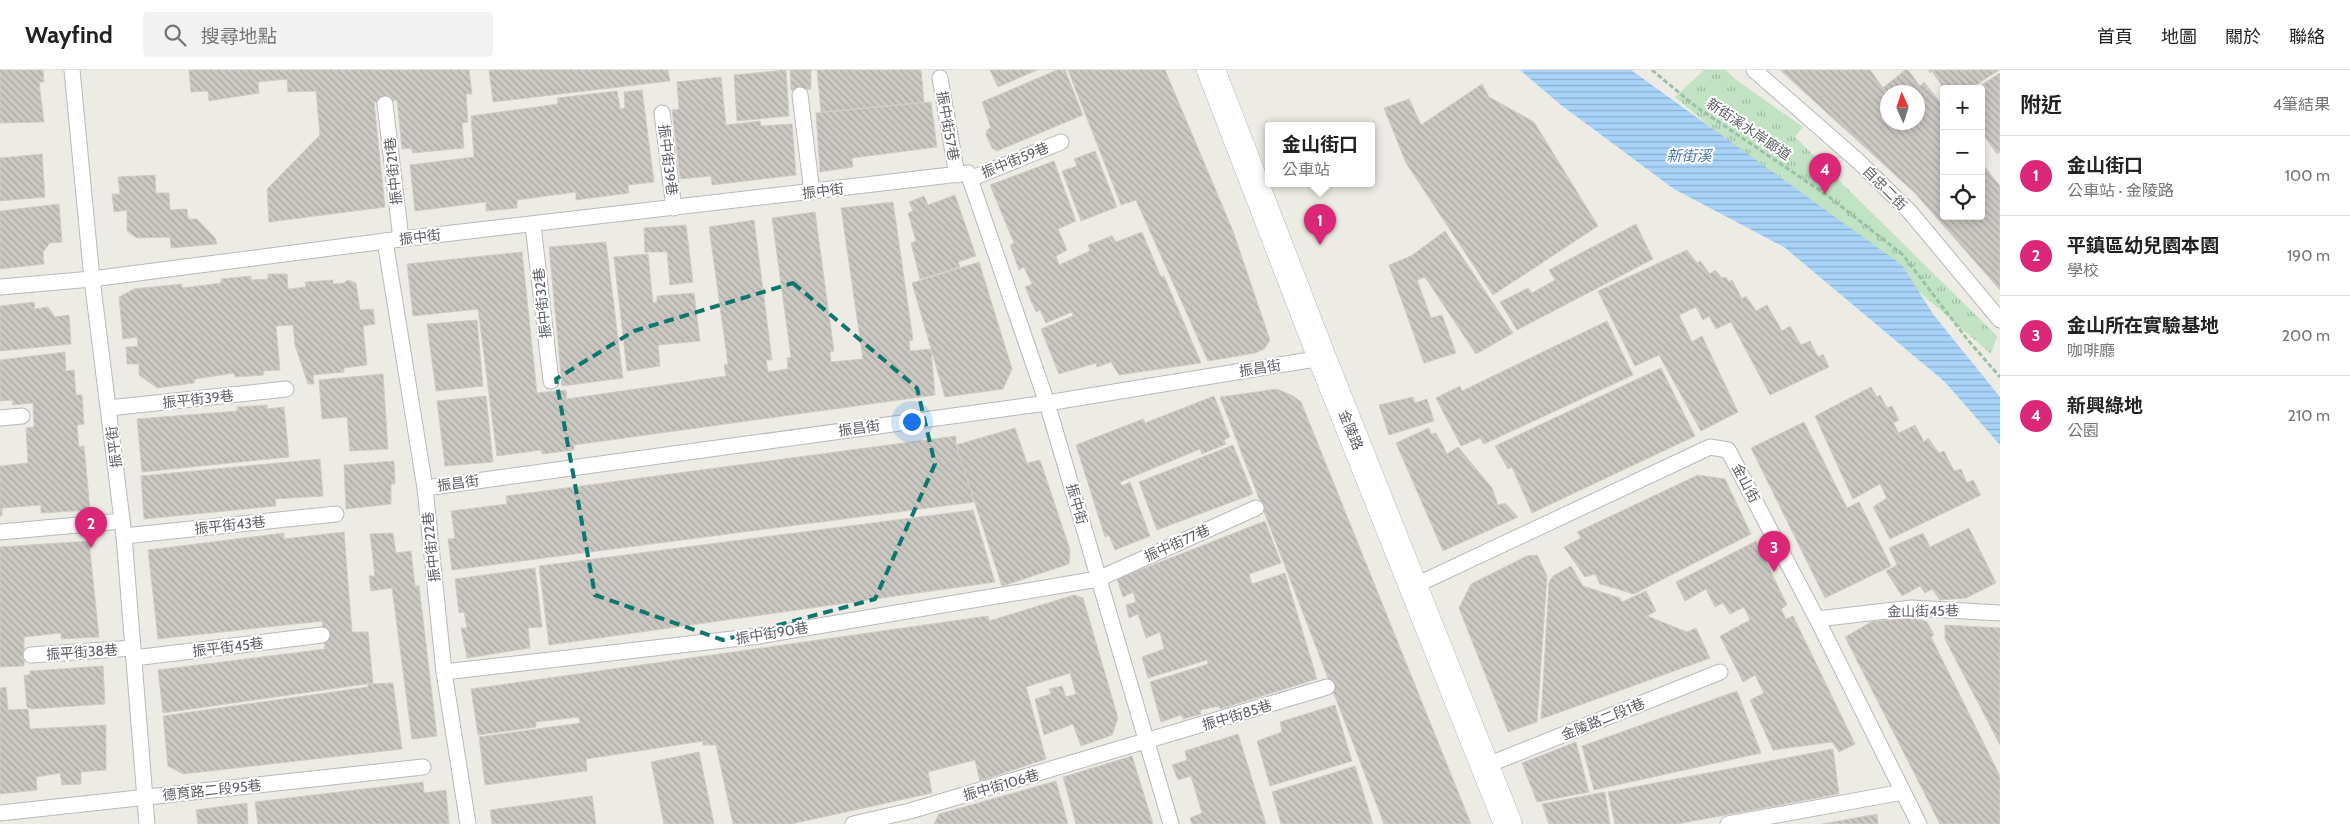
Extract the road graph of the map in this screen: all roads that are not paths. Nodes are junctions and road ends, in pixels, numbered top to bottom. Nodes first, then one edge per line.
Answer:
1 (72, 70) edge
2 (1211, 70) edge
3 (1754, 70) edge
4 (940, 78) dead end
5 (800, 95) dead end
6 (385, 104) dead end
7 (662, 113) dead end
8 (1060, 142) dead end
9 (964, 177) junction
10 (812, 192) junction
11 (674, 208) junction
12 (533, 225) junction
13 (393, 240) junction
14 (92, 279) junction
15 (0, 287) edge
16 (2000, 320) edge
17 (1322, 358) junction
18 (551, 382) dead end
19 (286, 390) dead end
20 (1047, 402) junction
21 (109, 408) junction
22 (22, 416) dead end
23 (0, 418) edge
24 (425, 488) junction
25 (1256, 508) dead end
26 (336, 514) dead end
27 (123, 529) junction
28 (0, 532) edge
29 (1098, 579) junction
30 (1414, 586) junction
31 (2000, 612) edge
32 (1817, 619) junction
33 (322, 635) dead end
34 (133, 653) junction
35 (32, 655) dead end
36 (444, 672) junction
37 (1720, 672) dead end
38 (1327, 687) dead end
39 (1148, 742) junction
40 (423, 767) dead end
41 (1490, 777) junction
42 (1903, 792) junction
43 (144, 797) junction
44 (0, 813) edge
45 (147, 824) edge
46 (468, 824) edge
47 (853, 824) edge
48 (1171, 824) edge
49 (1508, 824) edge
50 (1728, 824) edge
51 (1919, 824) edge

1 - 14 lane, 振平街
2 - 17 main road, 金陵路
3 - 16 lane, 自忠二街
4 - 9 lane, 振中街57巷
5 - 10 lane
6 - 13 lane, 振中街21巷
7 - 11 lane, 振中街39巷
8 - 9 lane, 振中街59巷
9 - 10 lane, 振中街
9 - 20 lane, 振中街
10 - 11 lane, 振中街
11 - 12 lane, 振中街
12 - 13 lane, 振中街
12 - 18 lane, 振中街32巷
13 - 14 lane, 振中街
13 - 24 lane, 振中街22巷
14 - 15 lane, 振中街
14 - 21 lane, 振平街
17 - 20 lane, 振昌街
17 - 30 main road, 金陵路
19 - 21 lane, 振平街39巷
20 - 24 lane, 振昌街
20 - 29 lane, 振中街
21 - 27 lane, 振平街
22 - 23 lane
24 - 36 lane, 振中街22巷
25 - 29 lane, 振中街77巷
26 - 27 lane, 振平街43巷
27 - 28 lane, 振平街43巷
27 - 34 lane, 振平街
29 - 36 lane, 振中街90巷
29 - 39 lane, 振中街
30 - 32 lane, 金山街
30 - 41 main road, 金陵路
31 - 32 lane, 金山街45巷
32 - 42 lane, 金山街
33 - 34 lane, 振平街45巷
34 - 35 lane, 振平街38巷
34 - 43 lane, 振平街
36 - 46 lane, 振中街22巷
37 - 41 lane, 金陵路二段1巷
38 - 39 lane, 振中街85巷
39 - 47 lane, 振中街106巷
39 - 48 lane, 振中街
40 - 43 lane, 德育路二段95巷
41 - 49 main road, 金陵路
42 - 50 lane
42 - 51 lane, 金山街
43 - 44 lane, 德育路二段95巷
43 - 45 lane, 振平街

